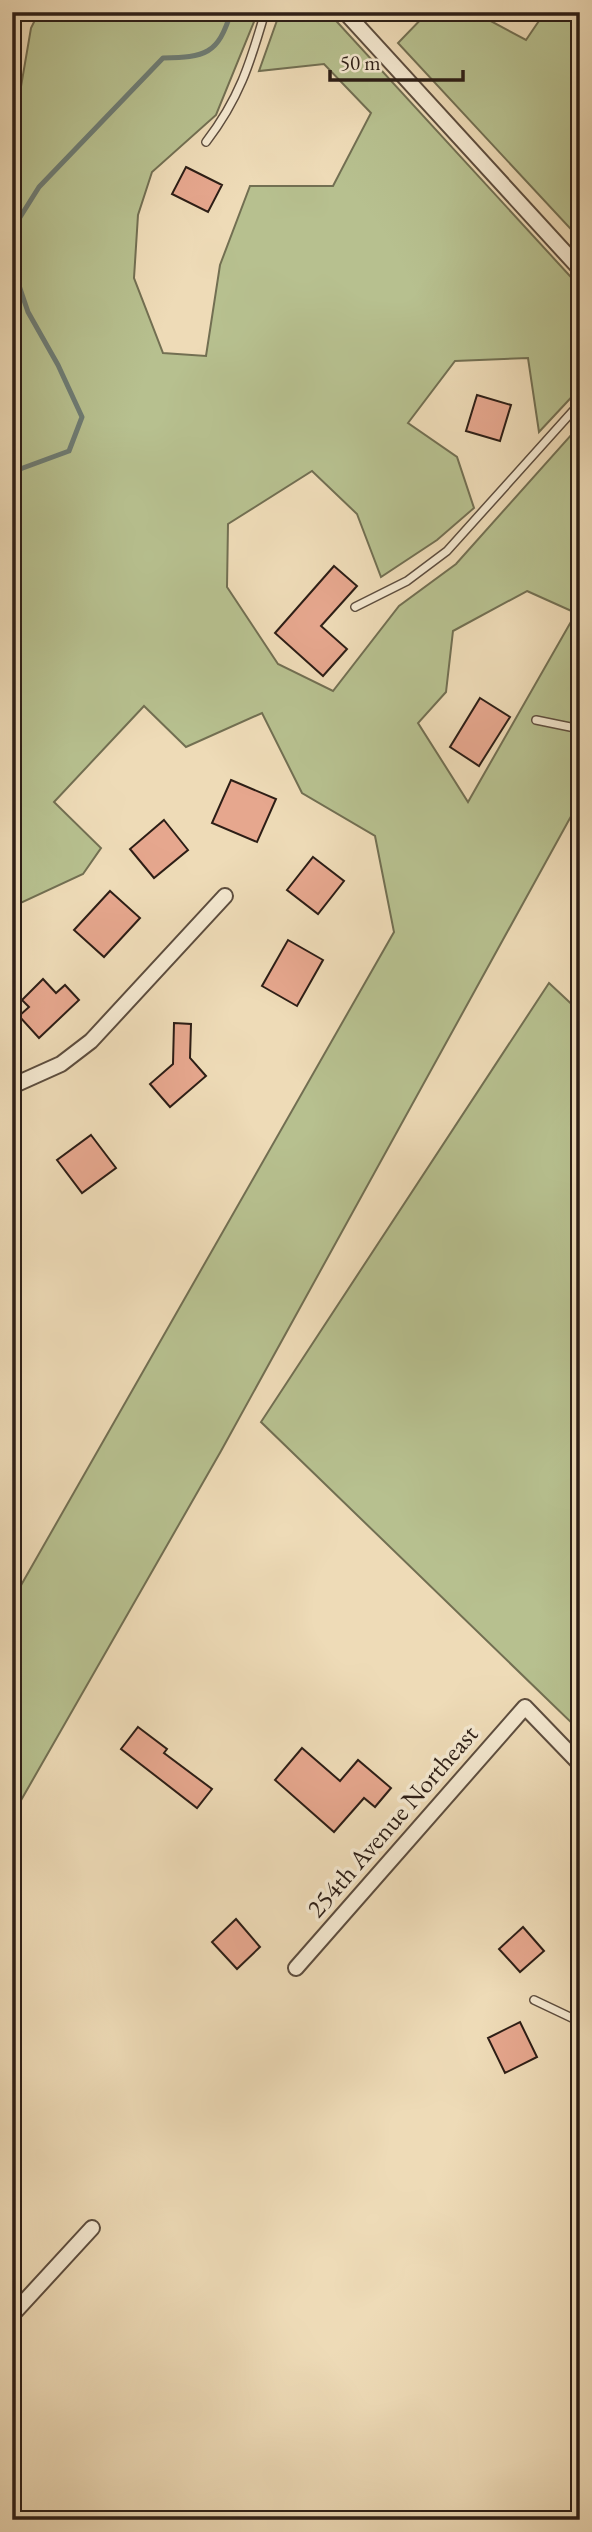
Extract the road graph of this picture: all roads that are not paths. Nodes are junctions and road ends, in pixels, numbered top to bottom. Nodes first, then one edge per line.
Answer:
1 (265, 12) edge
2 (345, 12) edge
3 (206, 142) dead end
4 (580, 269) edge
5 (580, 403) edge
6 (355, 607) dead end
7 (536, 720) dead end
8 (580, 729) edge
9 (225, 896) dead end
10 (12, 1086) edge
11 (580, 1764) edge
12 (296, 1968) dead end
13 (534, 2000) dead end
14 (580, 2017) edge
15 (92, 2228) dead end
16 (12, 2315) edge

1 - 3 lane
2 - 4 street
5 - 6 lane
7 - 8 lane
9 - 10 street
11 - 12 street, 254th Avenue Northeast
13 - 14 lane
15 - 16 street

